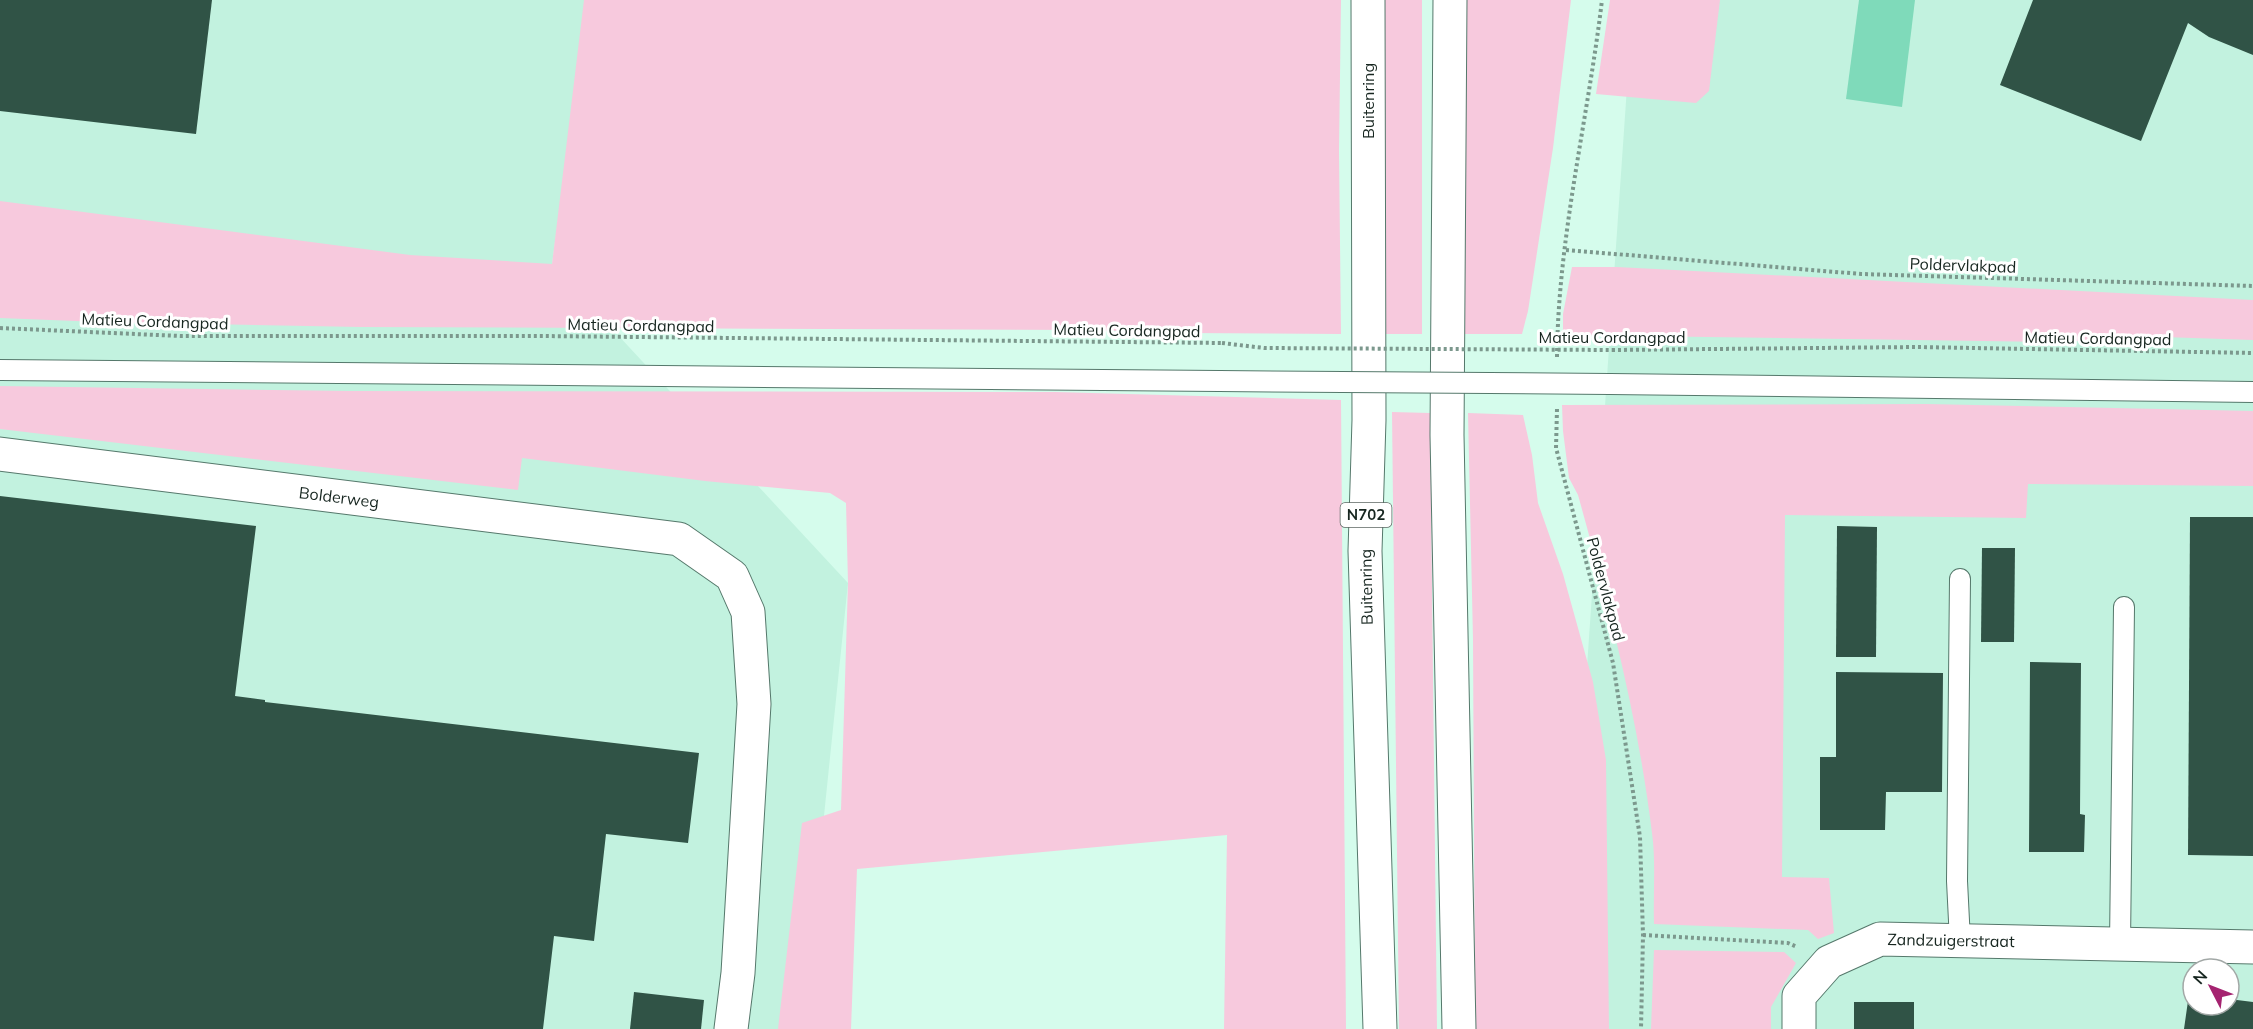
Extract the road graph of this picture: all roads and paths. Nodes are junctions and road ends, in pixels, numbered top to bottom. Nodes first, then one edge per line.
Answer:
1 (1368, 0) edge
2 (1450, 0) edge
3 (1602, 0) edge
4 (1566, 250) junction
5 (2253, 286) edge
6 (0, 328) edge
7 (2253, 353) edge
8 (1557, 366) dead end
9 (0, 370) edge
10 (2253, 392) edge
11 (1557, 401) dead end
12 (0, 454) edge
13 (1960, 579) dead end
14 (2124, 607) dead end
15 (1643, 935) junction
16 (1960, 941) junction
17 (2120, 944) junction
18 (2253, 947) edge
19 (1829, 962) junction
20 (731, 1029) edge
21 (1380, 1029) edge
22 (1459, 1029) edge
23 (1641, 1029) edge
24 (1799, 1029) edge

1 - 21 main road, Buitenring / N702
2 - 22 main road
3 - 4 path
4 - 5 path, Poldervlakpad
4 - 8 path
6 - 7 path, Matieu Cordangpad, bridge
9 - 10 lane, bridge
11 - 15 path, Poldervlakpad
12 - 20 main road, Bolderweg
13 - 16 lane
14 - 17 lane
15 - 19 path
15 - 23 path, Poldervlakpad
16 - 17 main road, Zandzuigerstraat
16 - 19 main road, Zandzuigerstraat
17 - 18 main road, Zandzuigerstraat
19 - 24 main road, Zandzuigerstraat

